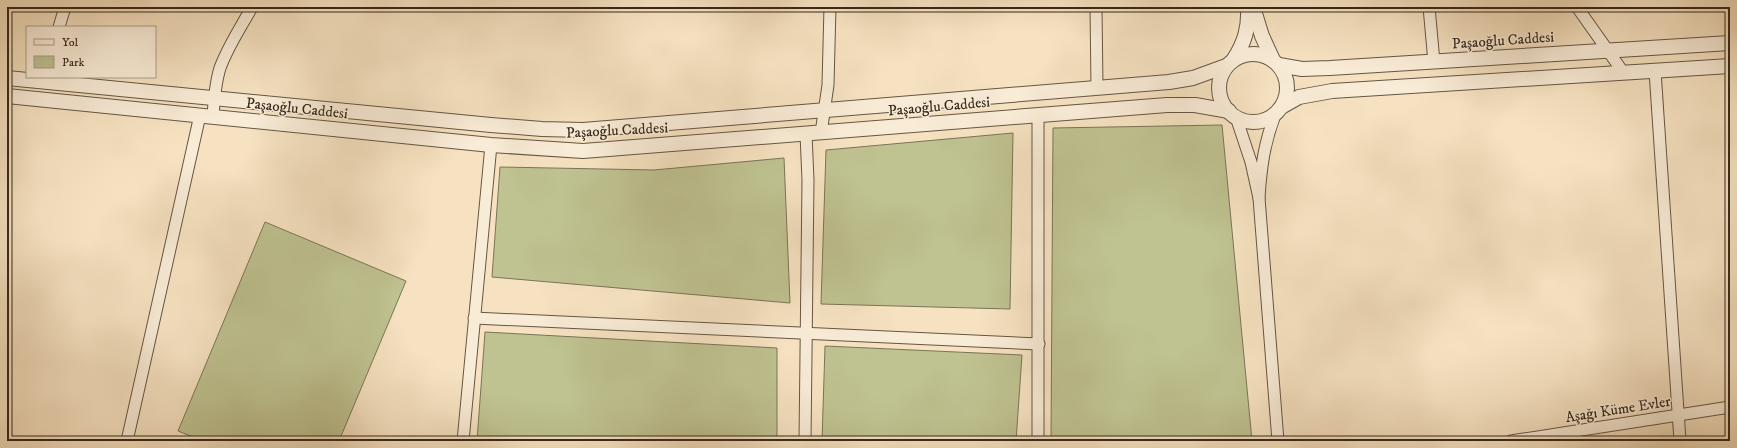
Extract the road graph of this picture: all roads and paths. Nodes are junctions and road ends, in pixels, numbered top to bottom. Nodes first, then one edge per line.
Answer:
1 (65, 7) edge
2 (252, 7) edge
3 (830, 7) edge
4 (1096, 7) edge
5 (1248, 7) edge
6 (1253, 7) edge
7 (1429, 7) edge
8 (1577, 7) edge
9 (60, 26) edge
10 (1730, 43) edge
11 (1608, 51) junction
12 (1230, 62) junction
13 (1276, 62) junction
14 (1434, 62) junction
15 (1730, 66) edge
16 (1655, 70) junction
17 (1623, 72) junction
18 (7, 78) edge
19 (45, 79) edge
20 (1097, 88) junction
21 (7, 96) edge
22 (214, 98) junction
23 (1279, 110) junction
24 (825, 111) junction
25 (1232, 114) junction
26 (1038, 115) junction
27 (206, 116) junction
28 (821, 132) junction
29 (806, 134) junction
30 (491, 145) junction
31 (1258, 198) junction
32 (474, 318) junction
33 (807, 333) junction
34 (1039, 344) junction
35 (1730, 407) edge
36 (1678, 415) junction
37 (127, 441) edge
38 (463, 441) edge
39 (806, 441) edge
40 (1038, 441) edge
41 (1278, 441) edge
42 (1511, 441) edge
43 (1680, 441) edge

1 - 9 street
2 - 22 street
3 - 24 street
4 - 20 street
5 - 12 street
6 - 13 street
7 - 14 street
8 - 11 street
10 - 11 street, Paşaoğlu Caddesi
11 - 14 street, Paşaoğlu Caddesi
11 - 17 street
12 - 13 street
12 - 20 street, Paşaoğlu Caddesi
12 - 25 street
13 - 14 street, Paşaoğlu Caddesi
13 - 23 street
15 - 16 street
16 - 17 street
16 - 36 street
17 - 23 street
18 - 19 street, Paşaoğlu Caddesi
19 - 22 street, Paşaoğlu Caddesi
20 - 24 street, Paşaoğlu Caddesi
21 - 27 street, Paşaoğlu Caddesi
22 - 24 street, Paşaoğlu Caddesi
22 - 27 street
23 - 25 street
23 - 31 street
24 - 28 street
25 - 26 street, Paşaoğlu Caddesi
25 - 31 street
26 - 28 street, Paşaoğlu Caddesi
26 - 34 street
27 - 30 street, Paşaoğlu Caddesi
27 - 37 street
28 - 29 street, Paşaoğlu Caddesi
29 - 30 street, Paşaoğlu Caddesi
29 - 33 street
30 - 32 street
31 - 41 street
32 - 33 street
32 - 38 street
33 - 34 street
33 - 39 street
34 - 40 street
35 - 36 street, Aşağı Küme Evler
36 - 42 street, Aşağı Küme Evler
36 - 43 street

